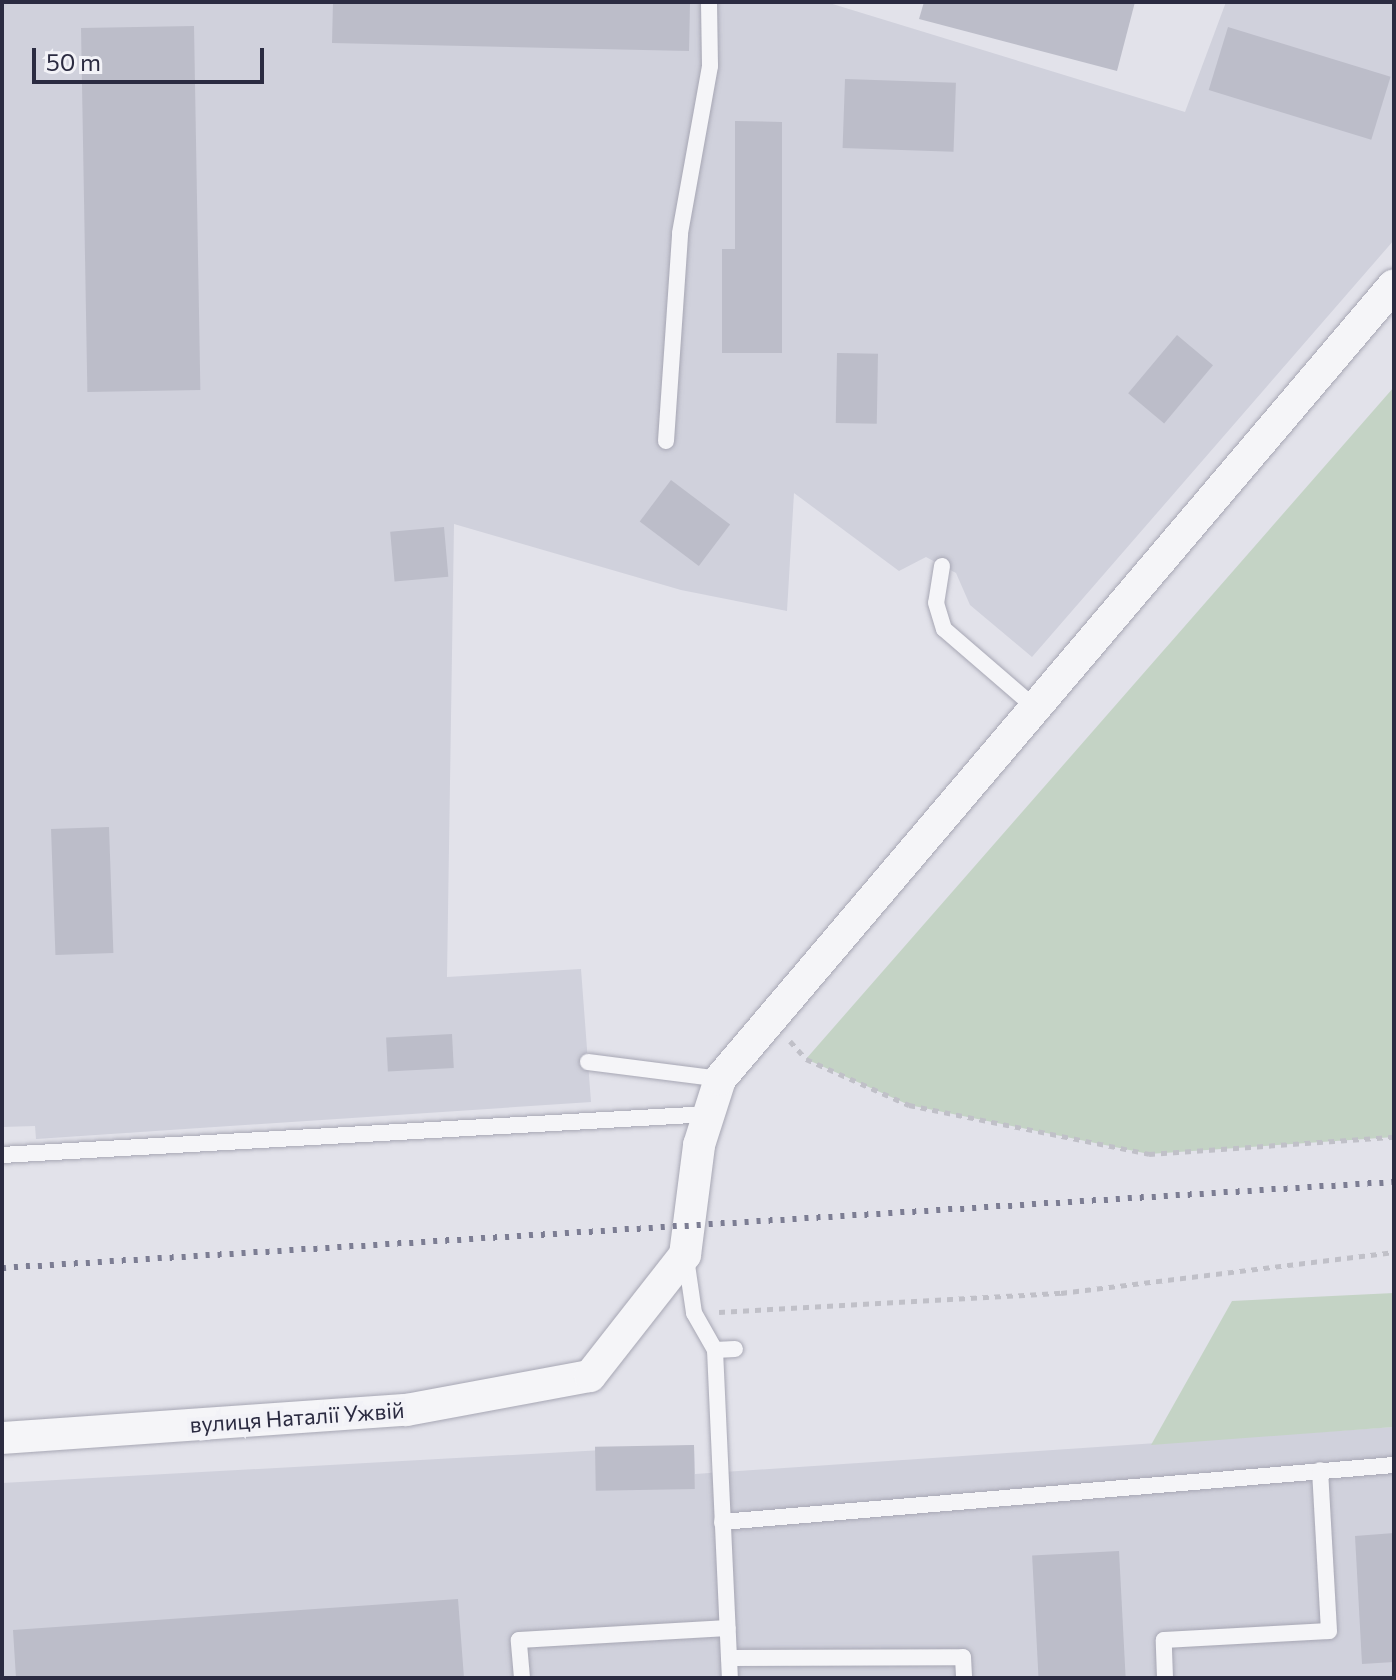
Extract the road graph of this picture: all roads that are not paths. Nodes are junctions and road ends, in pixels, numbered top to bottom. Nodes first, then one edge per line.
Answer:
1 (709, 2) edge
2 (1394, 285) edge
3 (666, 441) dead end
4 (942, 566) dead end
5 (1038, 710) junction
6 (588, 1062) dead end
7 (720, 1079) junction
8 (709, 1114) junction
9 (2, 1155) edge
10 (685, 1255) junction
11 (735, 1349) dead end
12 (715, 1350) junction
13 (2, 1438) edge
14 (1394, 1465) edge
15 (1320, 1470) junction
16 (722, 1522) junction
17 (728, 1628) junction
18 (729, 1658) junction
19 (522, 1678) edge
20 (730, 1678) edge
21 (964, 1678) edge
22 (1165, 1678) edge

1 - 3 lane
2 - 5 street
4 - 5 lane
5 - 7 street
6 - 7 lane
7 - 8 street
8 - 9 lane
8 - 10 street
10 - 12 lane
10 - 13 street, вулиця Наталії Ужвій
11 - 12 lane
12 - 16 lane
14 - 15 lane
15 - 16 lane
15 - 22 lane
16 - 17 lane
17 - 18 lane
17 - 19 lane
18 - 20 lane
18 - 21 lane

